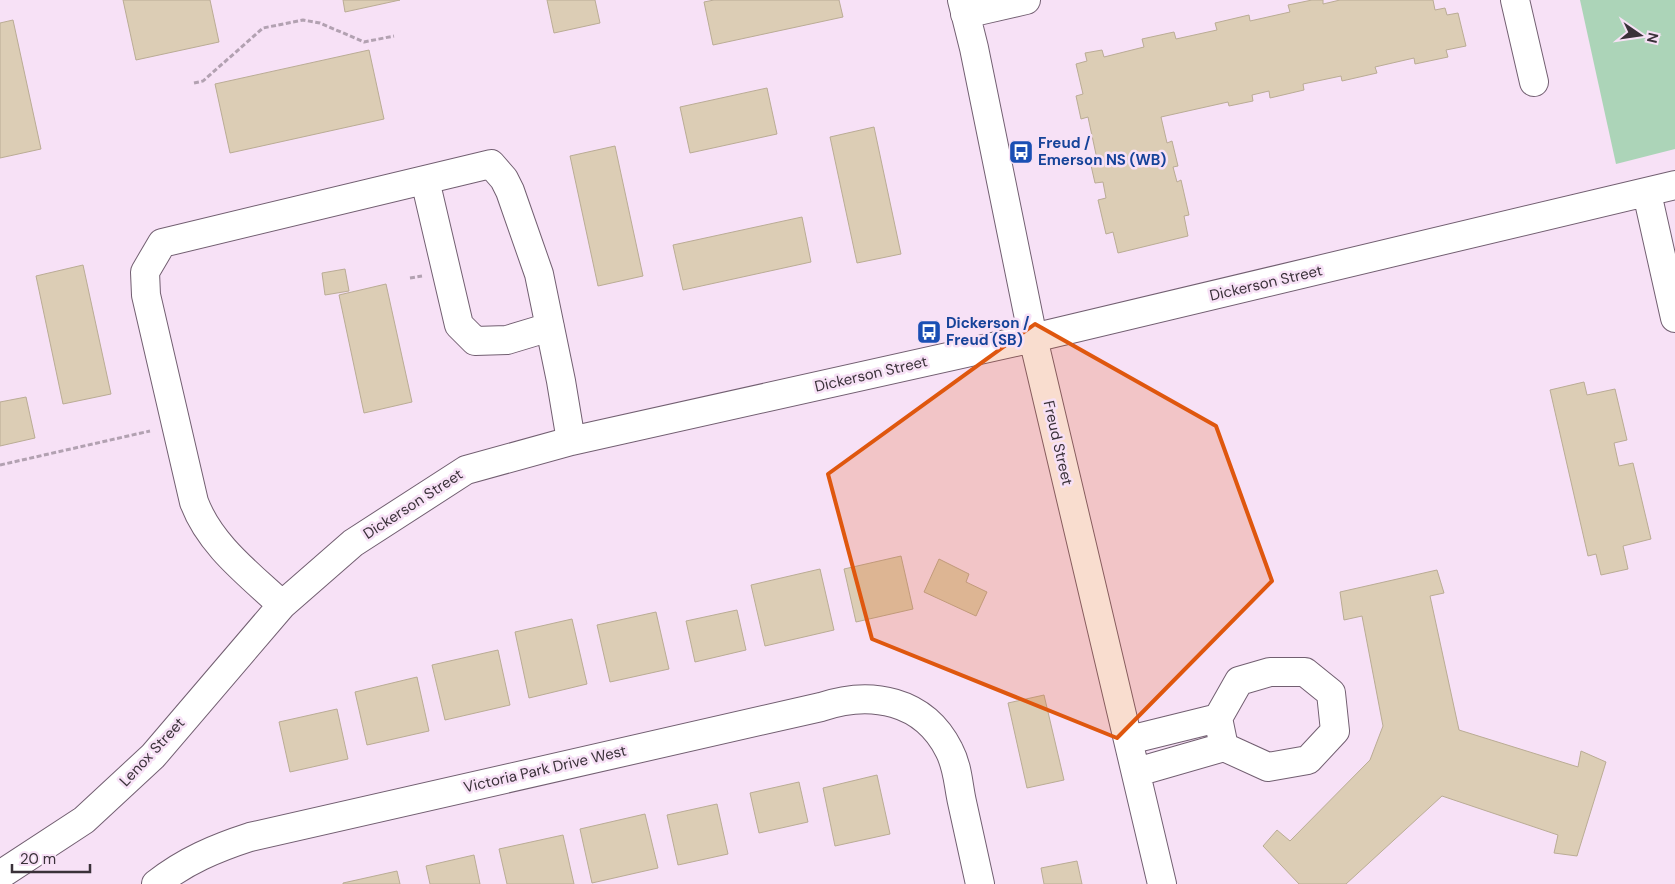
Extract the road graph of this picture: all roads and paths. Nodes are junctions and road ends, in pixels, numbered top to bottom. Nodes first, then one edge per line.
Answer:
1 (1026, 0) edge
2 (1515, 0) edge
3 (964, 7) edge
4 (394, 36) dead end
5 (1534, 82) dead end
6 (194, 83) dead end
7 (425, 180) junction
8 (1675, 185) edge
9 (1647, 193) junction
10 (1672, 286) edge
11 (1675, 318) edge
12 (550, 327) junction
13 (1033, 338) junction
14 (155, 430) dead end
15 (571, 441) junction
16 (0, 465) edge
17 (282, 605) junction
18 (1218, 718) junction
19 (1129, 740) junction
20 (1224, 747) junction
21 (1137, 772) junction
22 (0, 875) edge
23 (156, 884) edge
24 (980, 884) edge
25 (1162, 884) edge

1 - 3 street
2 - 5 street
3 - 13 street, Freud Street
4 - 6 path
7 - 12 street
7 - 12 street
7 - 17 street
8 - 9 street, Dickerson Street
9 - 10 street
9 - 13 street, Dickerson Street
10 - 11 street
12 - 15 street
13 - 15 street, Dickerson Street
13 - 19 street, Freud Street
14 - 16 path
15 - 17 street, Dickerson Street
17 - 22 street, Lenox Street
18 - 19 street
18 - 20 street
18 - 20 street
19 - 21 street, Freud Street
20 - 21 street
21 - 25 street, Freud Street
23 - 24 street, Victoria Park Drive West

